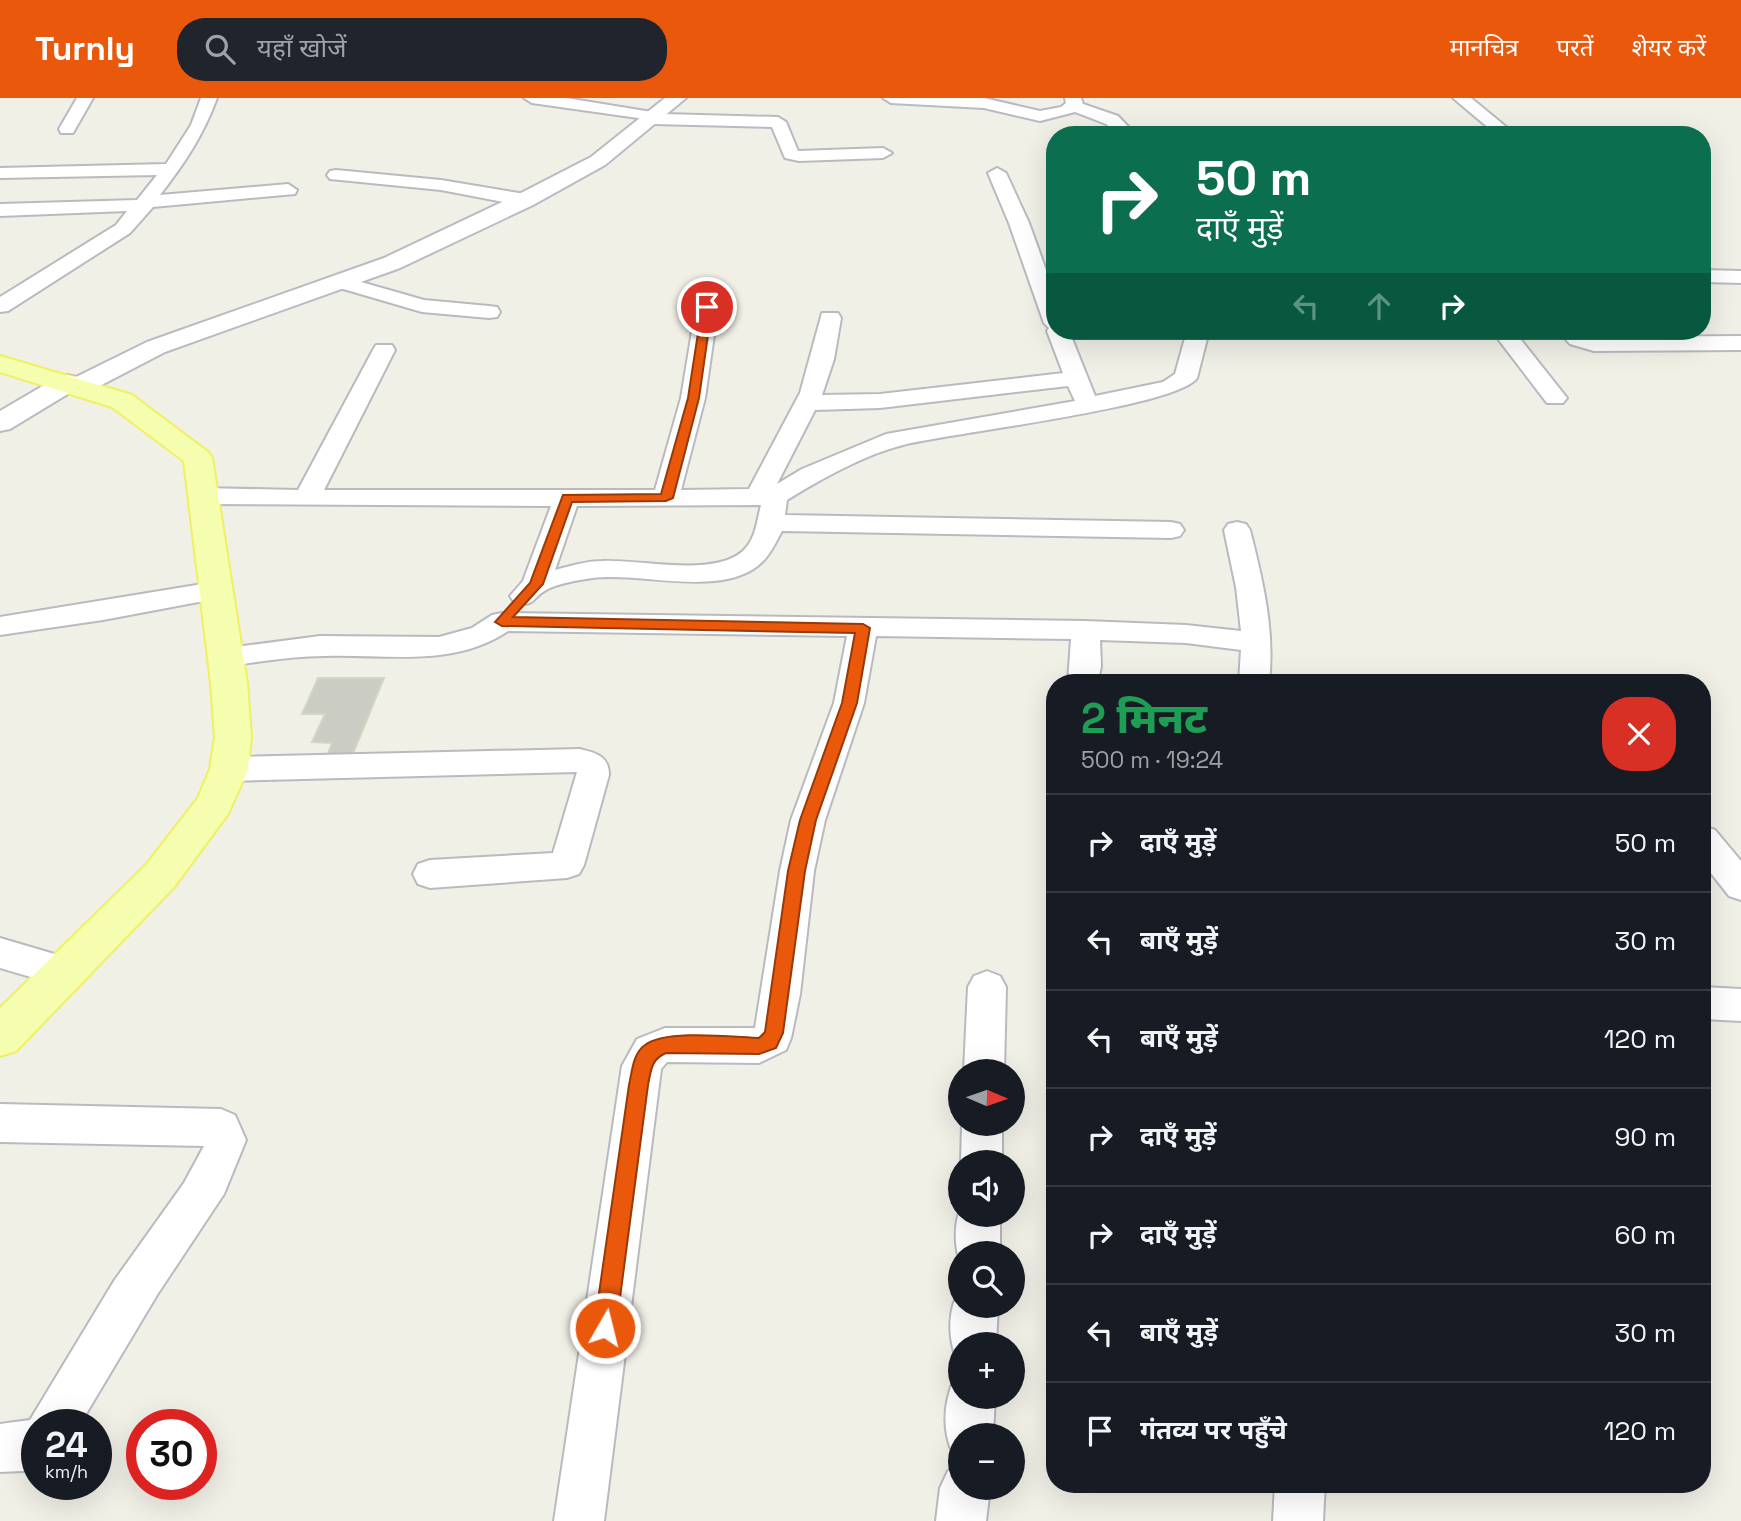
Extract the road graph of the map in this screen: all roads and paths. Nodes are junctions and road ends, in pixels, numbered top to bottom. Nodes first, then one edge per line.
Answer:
1 (85, 98) edge
2 (209, 98) edge
3 (532, 98) edge
4 (891, 98) edge
5 (1461, 98) edge
6 (1073, 102) edge
7 (671, 107) edge
8 (1118, 126) edge
9 (1497, 126) edge
10 (68, 129) dead end
11 (883, 153) dead end
12 (173, 169) junction
13 (0, 173) edge
14 (997, 173) dead end
15 (335, 175) dead end
16 (288, 190) dead end
17 (525, 200) junction
18 (146, 204) junction
19 (0, 210) edge
20 (1711, 275) edge
21 (1741, 276) edge
22 (340, 282) junction
23 (1046, 298) edge
24 (0, 306) edge
25 (707, 307) dead end
26 (489, 312) dead end
27 (830, 318) dead end
28 (1061, 340) edge
29 (1196, 340) edge
30 (1510, 340) edge
31 (1581, 340) edge
32 (1741, 343) edge
33 (384, 350) dead end
34 (0, 363) edge
35 (1076, 378) junction
36 (73, 385) junction
37 (1555, 398) dead end
38 (806, 403) junction
39 (1087, 405) junction
40 (0, 423) edge
41 (202, 496) junction
42 (307, 498) junction
43 (567, 498) junction
44 (666, 498) junction
45 (768, 506) junction
46 (1171, 530) dead end
47 (1237, 530) dead end
48 (536, 584) junction
49 (215, 591) junction
50 (502, 622) junction
51 (0, 626) edge
52 (863, 628) junction
53 (1086, 630) junction
54 (1258, 643) junction
55 (225, 667) junction
56 (1084, 674) edge
57 (1255, 674) edge
58 (229, 769) junction
59 (1711, 849) edge
60 (430, 874) dead end
61 (1741, 886) edge
62 (0, 953) edge
63 (65, 972) junction
64 (987, 987) dead end
65 (1711, 1003) edge
66 (1741, 1004) edge
67 (0, 1037) edge
68 (984, 1059) edge
69 (0, 1123) edge
70 (63, 1409) edge
71 (21, 1447) edge
72 (0, 1448) edge
73 (1300, 1493) edge
74 (964, 1500) edge
75 (579, 1521) edge
76 (961, 1521) edge
77 (1298, 1521) edge

1 - 10 street
2 - 12 street
3 - 7 street
4 - 6 street
5 - 9 street
6 - 8 street
7 - 11 street
7 - 17 street
12 - 13 street
12 - 18 street
14 - 23 street
15 - 17 street
16 - 18 street
17 - 22 street
18 - 19 street
18 - 24 street
20 - 21 street
22 - 26 street
22 - 36 street
25 - 44 street
27 - 38 street
28 - 35 street
29 - 39 street
30 - 37 street
31 - 32 street
33 - 42 street
34 - 36 main road
35 - 38 street
35 - 39 street
36 - 40 street
36 - 41 main road
38 - 45 street
39 - 45 street
41 - 42 street
41 - 49 main road
42 - 43 street
43 - 44 street
43 - 48 street
44 - 45 street
45 - 46 street
45 - 48 street
47 - 54 street
48 - 50 street
49 - 51 street
49 - 55 main road
50 - 52 street
50 - 55 street
52 - 53 street
52 - 75 street
53 - 54 street
53 - 56 street
54 - 57 street
55 - 58 main road
58 - 60 street
58 - 63 main road
59 - 61 street
62 - 63 street
63 - 67 main road
64 - 68 street
65 - 66 street
69 - 70 street
71 - 72 street
73 - 77 street
74 - 76 street

